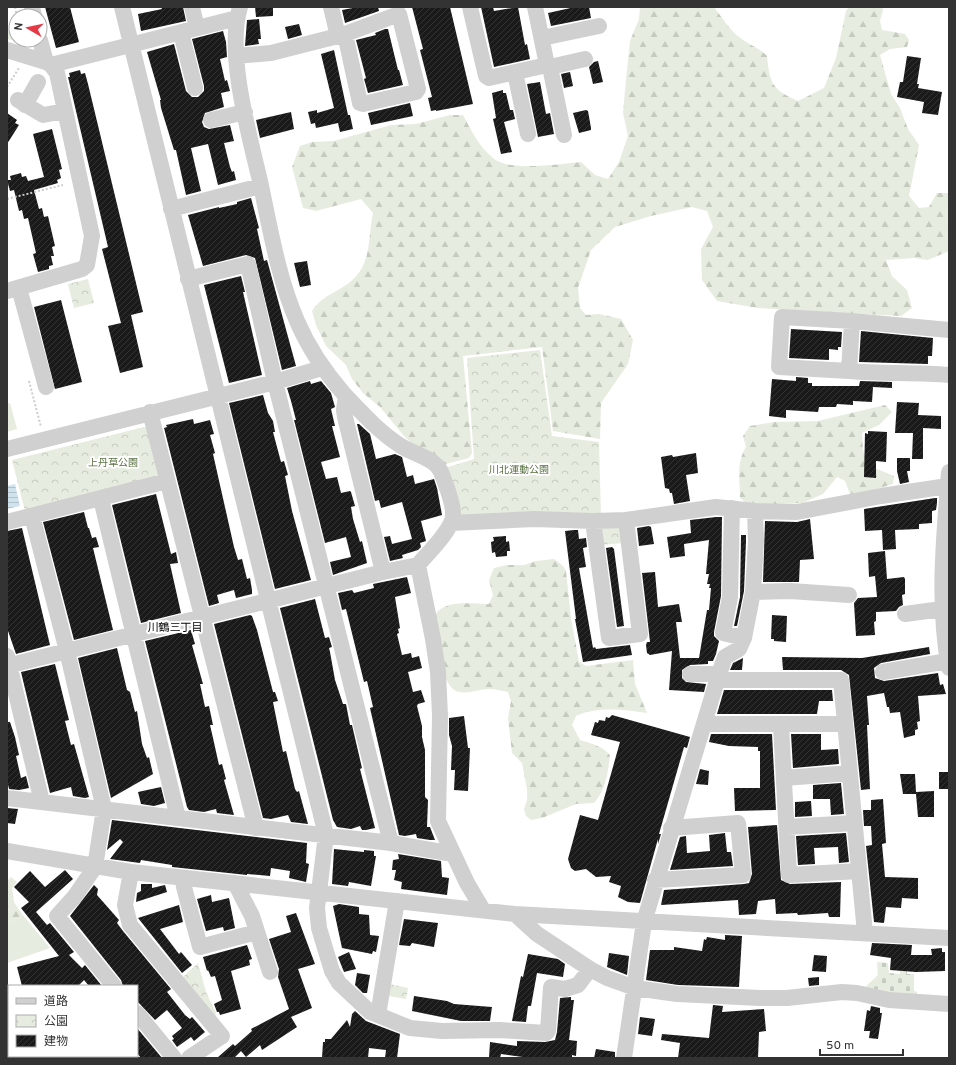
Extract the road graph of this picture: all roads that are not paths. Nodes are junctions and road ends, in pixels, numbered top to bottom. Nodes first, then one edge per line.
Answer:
1 (122, 7) edge
2 (192, 7) edge
3 (331, 7) edge
4 (470, 7) edge
5 (535, 7) edge
6 (398, 10) edge
7 (239, 12) edge
8 (599, 26) dead end
9 (197, 28) junction
10 (181, 33) junction
11 (341, 35) junction
12 (542, 38) junction
13 (131, 45) junction
14 (43, 48) edge
15 (7, 50) edge
16 (236, 56) junction
17 (585, 59) dead end
18 (48, 64) junction
19 (548, 66) junction
20 (515, 73) junction
21 (38, 82) dead end
22 (195, 88) dead end
23 (65, 111) junction
24 (245, 112) junction
25 (211, 120) dead end
26 (528, 134) dead end
27 (564, 135) dead end
28 (261, 186) junction
29 (171, 208) junction
30 (188, 279) junction
31 (13, 289) edge
32 (852, 321) junction
33 (949, 330) edge
34 (322, 368) junction
35 (850, 371) junction
36 (949, 375) edge
37 (275, 382) junction
38 (46, 387) dead end
39 (346, 396) junction
40 (217, 397) junction
41 (150, 412) junction
42 (7, 449) edge
43 (948, 479) edge
44 (167, 481) junction
45 (101, 499) junction
46 (732, 508) junction
47 (755, 511) junction
48 (32, 516) junction
49 (626, 520) junction
50 (593, 521) junction
51 (7, 522) edge
52 (451, 523) junction
53 (947, 536) edge
54 (418, 565) junction
55 (383, 572) junction
56 (326, 587) junction
57 (753, 592) junction
58 (849, 595) dead end
59 (269, 601) junction
60 (944, 605) edge
61 (905, 614) dead end
62 (202, 617) junction
63 (135, 634) junction
64 (744, 638) junction
65 (67, 651) junction
66 (948, 660) edge
67 (8, 662) edge
68 (883, 672) dead end
69 (690, 674) dead end
70 (718, 677) junction
71 (704, 724) junction
72 (844, 724) junction
73 (781, 725) junction
74 (850, 773) junction
75 (784, 778) junction
76 (7, 798) edge
77 (42, 802) junction
78 (104, 809) junction
79 (178, 818) junction
80 (854, 823) junction
81 (787, 827) junction
82 (256, 828) junction
83 (671, 828) junction
84 (326, 835) junction
85 (391, 843) junction
86 (7, 851) edge
87 (453, 854) junction
88 (95, 866) junction
89 (859, 871) junction
90 (131, 872) junction
91 (183, 878) junction
92 (656, 880) junction
93 (235, 883) junction
94 (319, 893) junction
95 (397, 901) junction
96 (483, 910) junction
97 (515, 914) junction
98 (644, 922) junction
99 (257, 932) junction
100 (865, 933) junction
101 (949, 938) edge
102 (590, 969) junction
103 (270, 972) dead end
104 (113, 985) edge
105 (635, 988) junction
106 (949, 1004) edge
107 (138, 1015) edge
108 (378, 1015) junction
109 (174, 1058) edge
110 (189, 1058) edge
111 (624, 1058) edge

1 - 13 street
2 - 9 street
3 - 11 street
4 - 20 street
5 - 12 street
6 - 11 street
6 - 11 street
7 - 9 street
7 - 16 street
8 - 12 street
9 - 10 street
10 - 13 street
10 - 22 street
11 - 16 street
12 - 19 street
13 - 18 street
13 - 29 street
14 - 18 street
15 - 18 street
16 - 24 street
17 - 19 street
18 - 23 street
19 - 20 street
19 - 27 street
20 - 26 street
21 - 23 street
23 - 31 street
24 - 25 street
24 - 28 street
28 - 29 street
28 - 34 street
29 - 30 street
30 - 37 street
30 - 40 street
31 - 38 street
32 - 33 street
32 - 35 street
32 - 35 street
34 - 37 street
34 - 39 street
35 - 36 street
37 - 40 street
37 - 56 street
39 - 52 street
39 - 55 street
40 - 41 street
40 - 59 street
41 - 42 street
41 - 44 street
43 - 47 street
43 - 53 street
44 - 45 street
44 - 62 street
45 - 48 street
45 - 63 street
46 - 47 street
46 - 49 street
46 - 64 street
47 - 57 street
48 - 51 street
48 - 65 street
49 - 50 street
49 - 50 street
50 - 52 street
52 - 54 street
53 - 60 street
54 - 55 street
54 - 87 street
55 - 56 street
56 - 59 street
56 - 85 street
57 - 58 street
57 - 64 street
59 - 62 street
59 - 84 street
60 - 61 street
60 - 66 street
62 - 63 street
62 - 82 street
63 - 65 street
63 - 79 street
64 - 70 street
65 - 67 street
65 - 78 street
66 - 68 street
67 - 77 street
69 - 70 street
70 - 71 street
70 - 72 street
71 - 73 street
71 - 83 street
72 - 73 street
72 - 74 street
73 - 75 street
74 - 75 street
74 - 80 street
75 - 81 street
76 - 77 street
77 - 78 street
78 - 79 street
78 - 88 street
79 - 82 street
80 - 81 street
80 - 89 street
81 - 89 street
82 - 84 street
83 - 92 street
83 - 92 street
84 - 85 street
84 - 94 street
85 - 87 street
86 - 88 street
87 - 96 street
88 - 90 street
88 - 104 street
89 - 100 street
90 - 91 street
90 - 110 street
91 - 93 street
91 - 99 street
92 - 98 street
93 - 94 street
93 - 99 street
94 - 95 street
94 - 108 street
95 - 96 street
95 - 108 street
96 - 97 street
97 - 98 street
97 - 102 street
98 - 100 street
98 - 105 street
99 - 103 street
100 - 101 street
102 - 105 street
102 - 108 street
105 - 106 street
105 - 111 street
107 - 109 street

